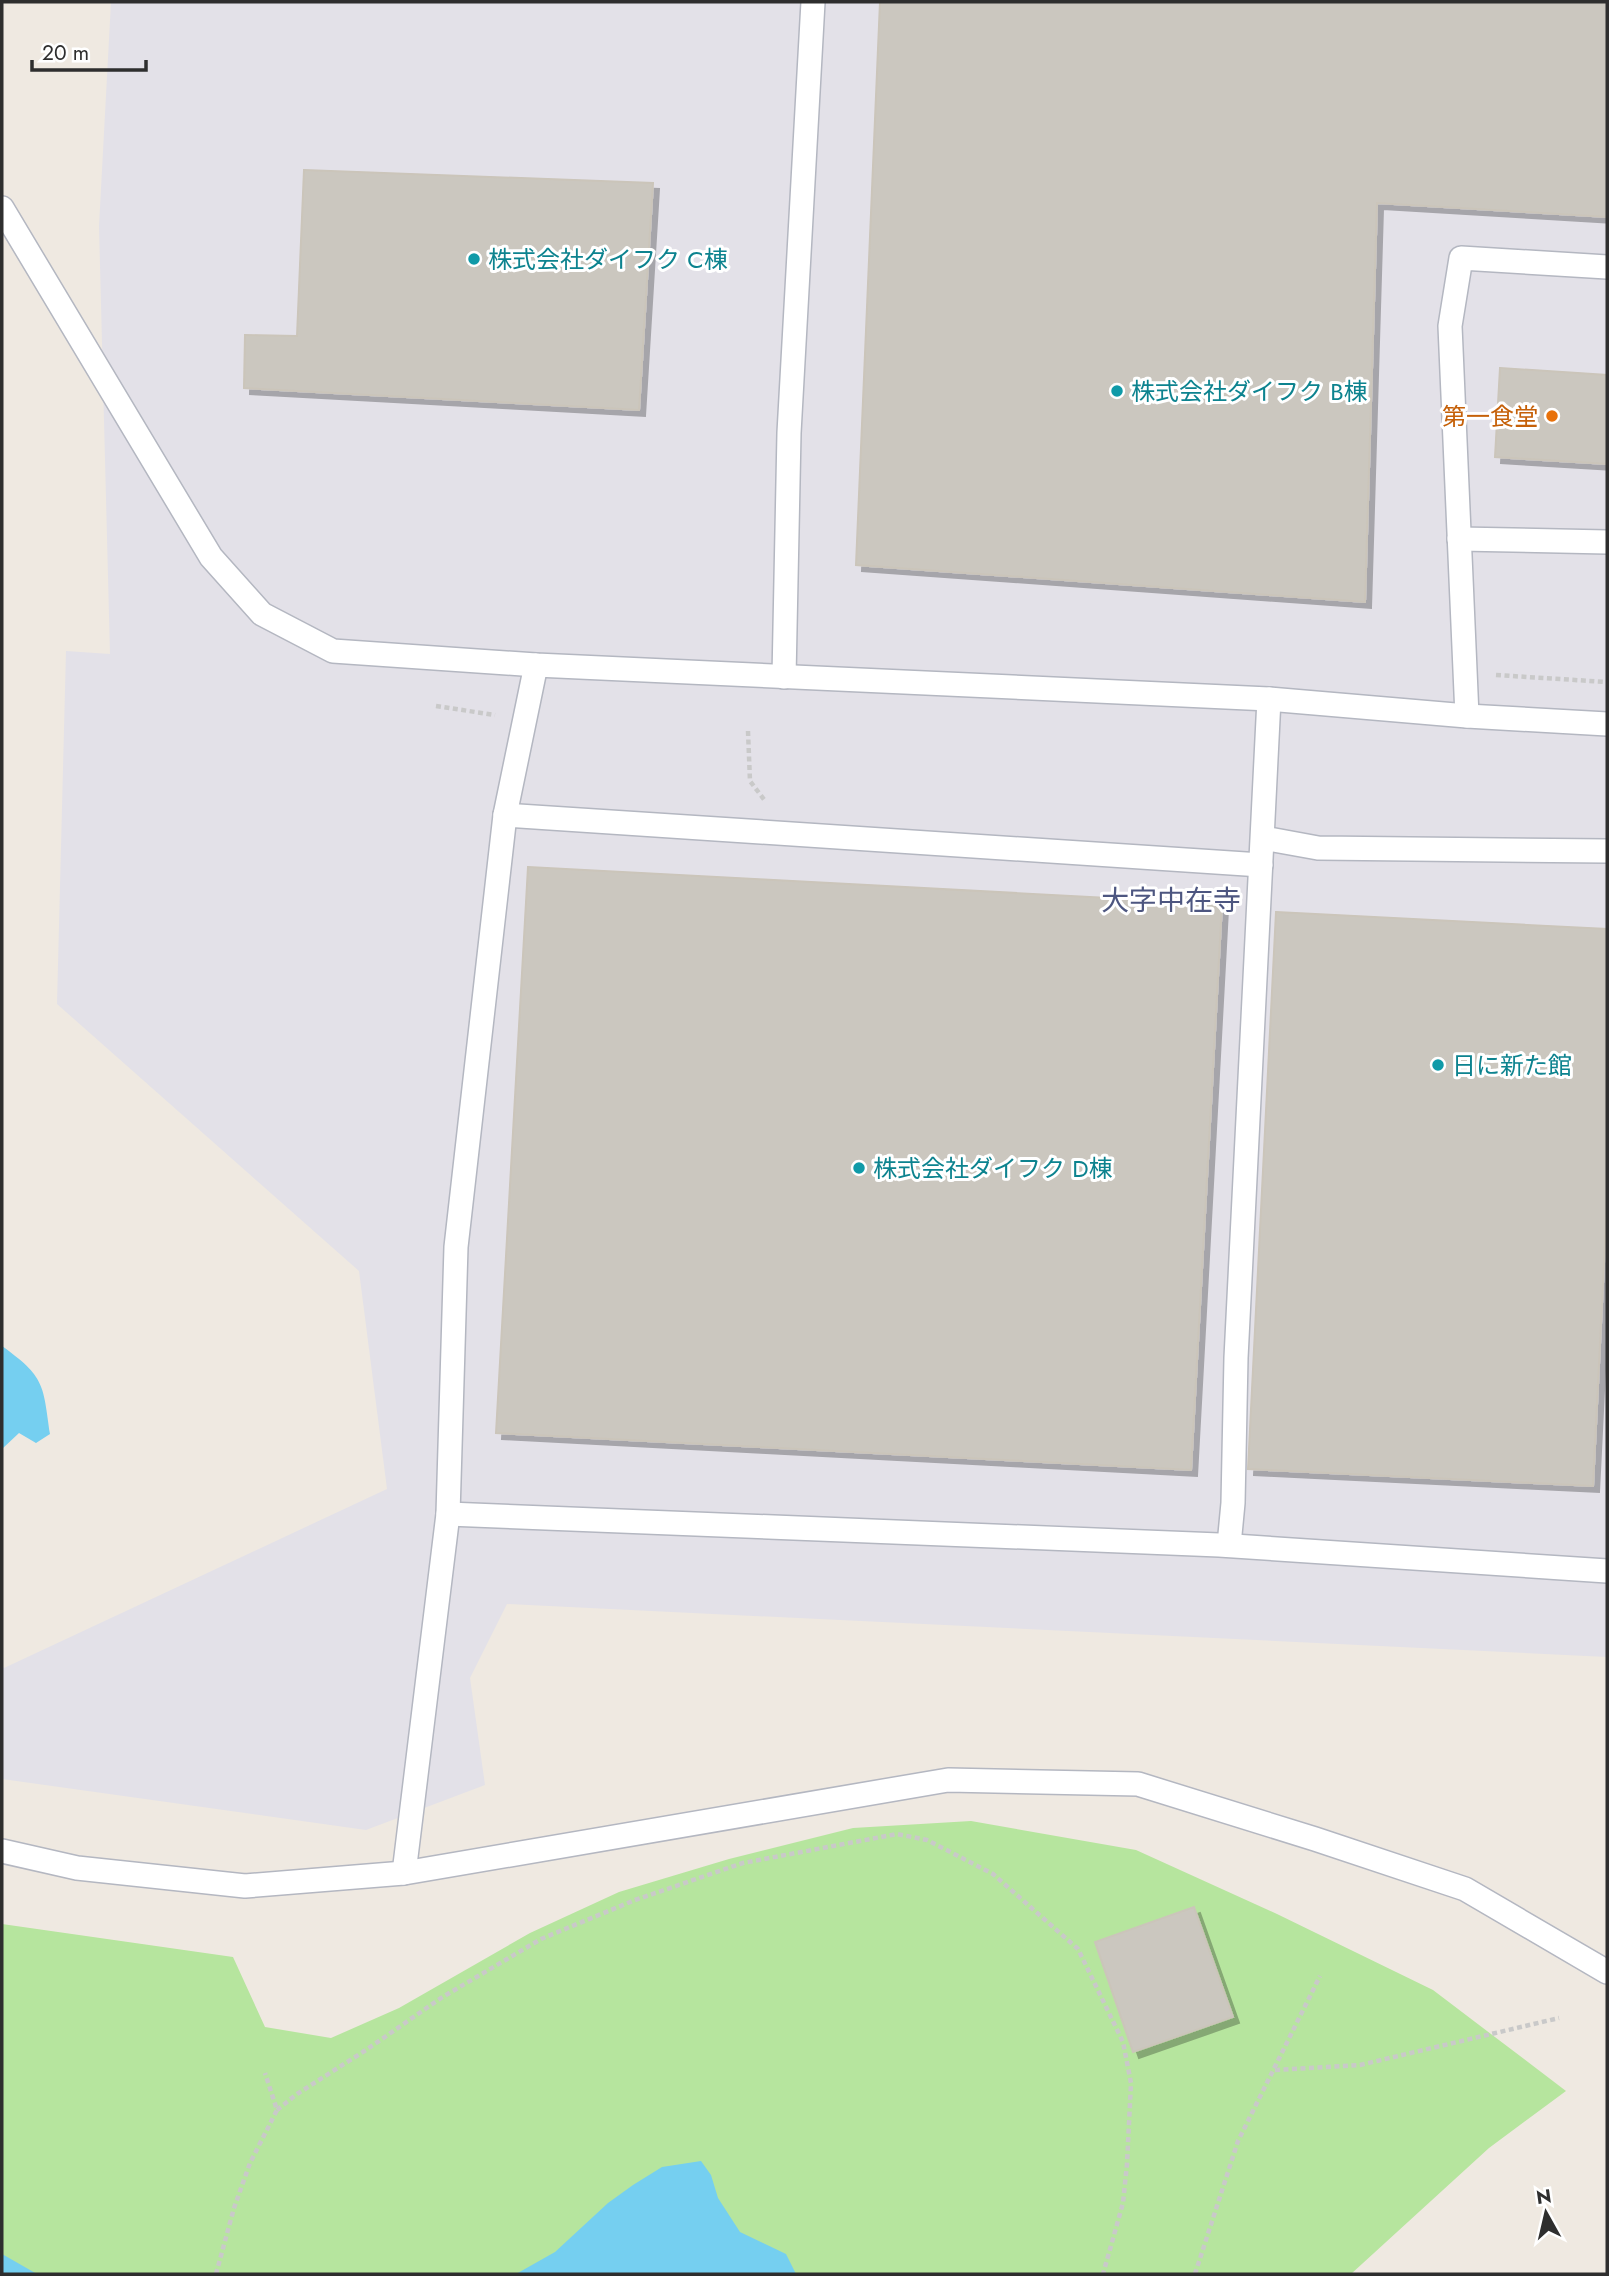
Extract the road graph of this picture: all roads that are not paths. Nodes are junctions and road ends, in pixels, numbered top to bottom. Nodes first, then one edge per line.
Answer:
1 (813, 2) edge
2 (2, 208) edge
3 (1607, 267) edge
4 (1459, 539) junction
5 (1607, 542) edge
6 (536, 665) junction
7 (784, 677) junction
8 (1269, 699) junction
9 (1467, 716) junction
10 (1607, 724) edge
11 (505, 815) junction
12 (1263, 838) junction
13 (1607, 851) edge
14 (1261, 865) junction
15 (448, 1514) junction
16 (1229, 1545) junction
17 (1607, 1571) edge
18 (2, 1851) edge
19 (404, 1873) junction
20 (1607, 1972) edge

1 - 7 lane
2 - 6 lane
3 - 4 lane
4 - 5 lane
4 - 9 lane
6 - 7 lane
6 - 11 lane
7 - 8 lane
8 - 9 lane
8 - 12 lane
9 - 10 lane
11 - 14 lane
11 - 15 lane
12 - 13 lane
12 - 14 lane
14 - 16 lane
15 - 16 lane
15 - 19 lane
16 - 17 lane
18 - 19 lane
19 - 20 lane

